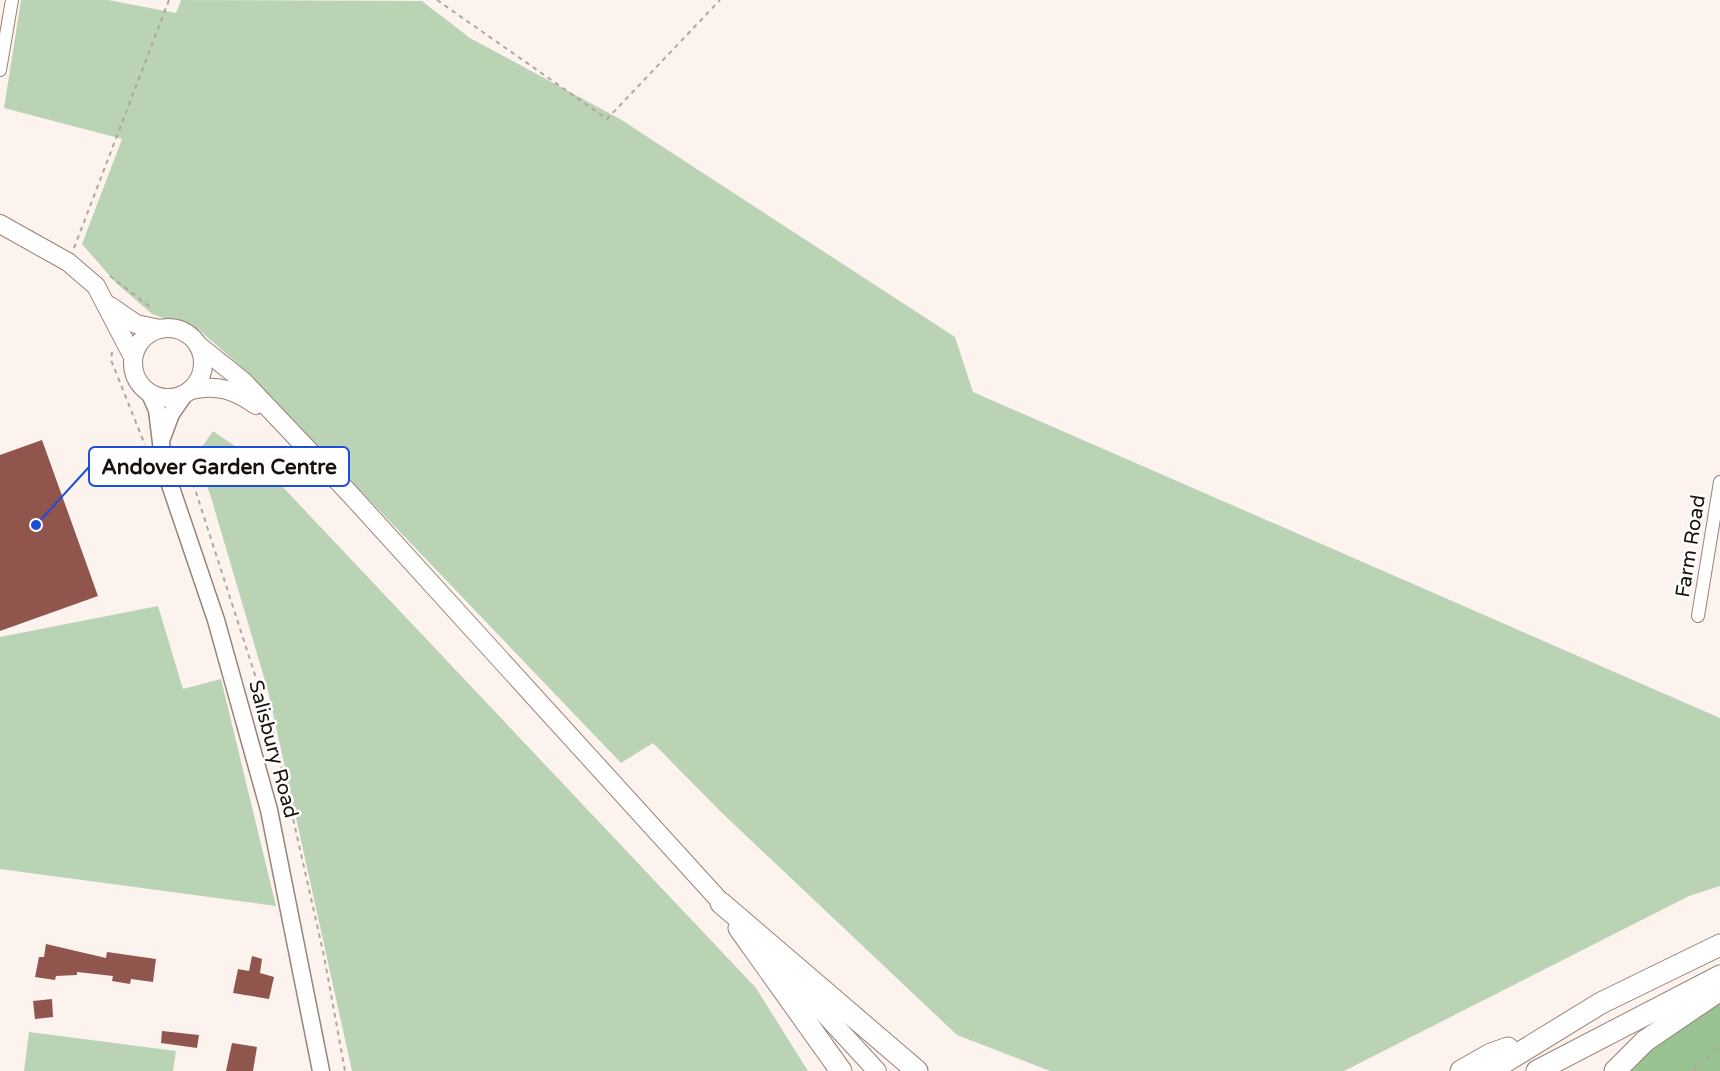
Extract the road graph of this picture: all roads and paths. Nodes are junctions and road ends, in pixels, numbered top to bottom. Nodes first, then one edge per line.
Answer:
1 (12, 0) edge
2 (169, 0) edge
3 (437, 0) edge
4 (720, 0) edge
5 (0, 70) edge
6 (0, 224) edge
7 (68, 262) junction
8 (109, 305) junction
9 (160, 329) junction
10 (198, 345) junction
11 (133, 357) junction
12 (187, 393) junction
13 (150, 394) junction
14 (278, 419) junction
15 (160, 449) junction
16 (1720, 482) edge
17 (1698, 616) dead end
18 (721, 903) junction
19 (1720, 945) edge
20 (1720, 976) edge
21 (1720, 990) edge
22 (1543, 1036) junction
23 (1720, 1046) edge
24 (321, 1071) edge
25 (345, 1071) edge
26 (841, 1071) edge
27 (877, 1071) edge
28 (917, 1071) edge
29 (1461, 1071) edge
30 (1490, 1071) edge
31 (1537, 1071) edge
32 (1615, 1071) edge
33 (1694, 1071) edge

1 - 5 street
2 - 7 path
3 - 4 path
6 - 7 main road
7 - 8 main road
8 - 9 main road
8 - 11 main road
9 - 10 main road
9 - 11 main road
10 - 12 main road
10 - 14 main road
11 - 13 main road
12 - 13 main road
12 - 14 main road
12 - 15 street
13 - 15 street, Salisbury Road
14 - 18 main road
15 - 24 street, Salisbury Road
15 - 25 path
16 - 17 street, Farm Road
18 - 26 highway
18 - 27 main road
18 - 28 highway
19 - 22 highway
20 - 31 highway
21 - 32 highway
22 - 29 highway
22 - 30 highway
23 - 33 path

